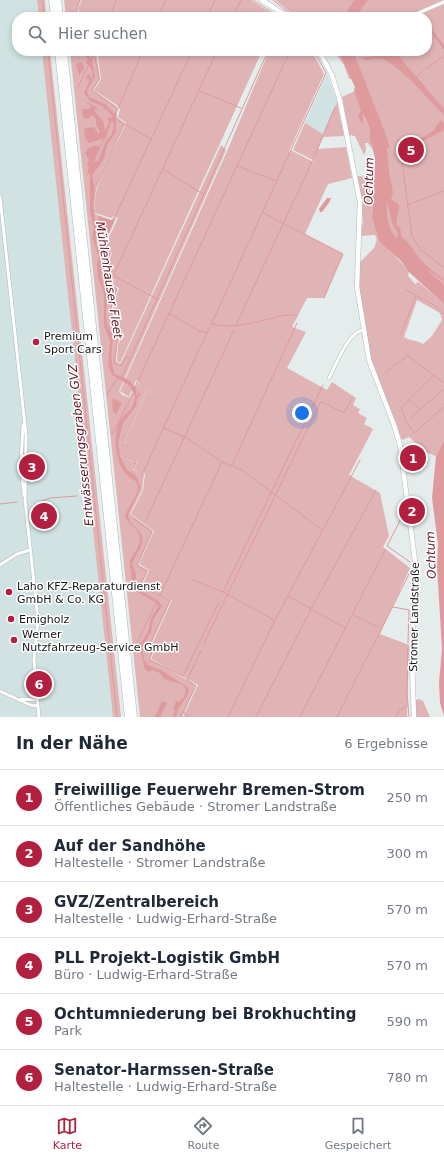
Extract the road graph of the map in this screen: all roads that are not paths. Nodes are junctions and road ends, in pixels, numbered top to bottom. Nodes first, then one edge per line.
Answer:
1 (52, 0) edge
2 (58, 0) edge
3 (262, 0) edge
4 (444, 2) edge
5 (53, 12) edge
6 (59, 12) edge
7 (280, 12) edge
8 (421, 12) edge
9 (59, 56) edge
10 (65, 56) edge
11 (322, 56) edge
12 (0, 197) edge
13 (363, 330) junction
14 (329, 378) dead end
15 (30, 550) junction
16 (0, 565) edge
17 (0, 691) edge
18 (15, 698) junction
19 (38, 700) junction
20 (38, 706) junction
21 (39, 717) edge
22 (128, 717) edge
23 (134, 717) edge
24 (414, 717) edge

1 - 5 highway
2 - 6 highway
3 - 7 main road
4 - 8 street
9 - 22 highway
10 - 23 highway
11 - 13 main road, Stromer Landstraße
12 - 15 street
13 - 14 street
13 - 24 main road, Stromer Landstraße
15 - 16 street
15 - 19 street
17 - 18 street
18 - 19 street
18 - 20 street
19 - 20 street
20 - 21 street

